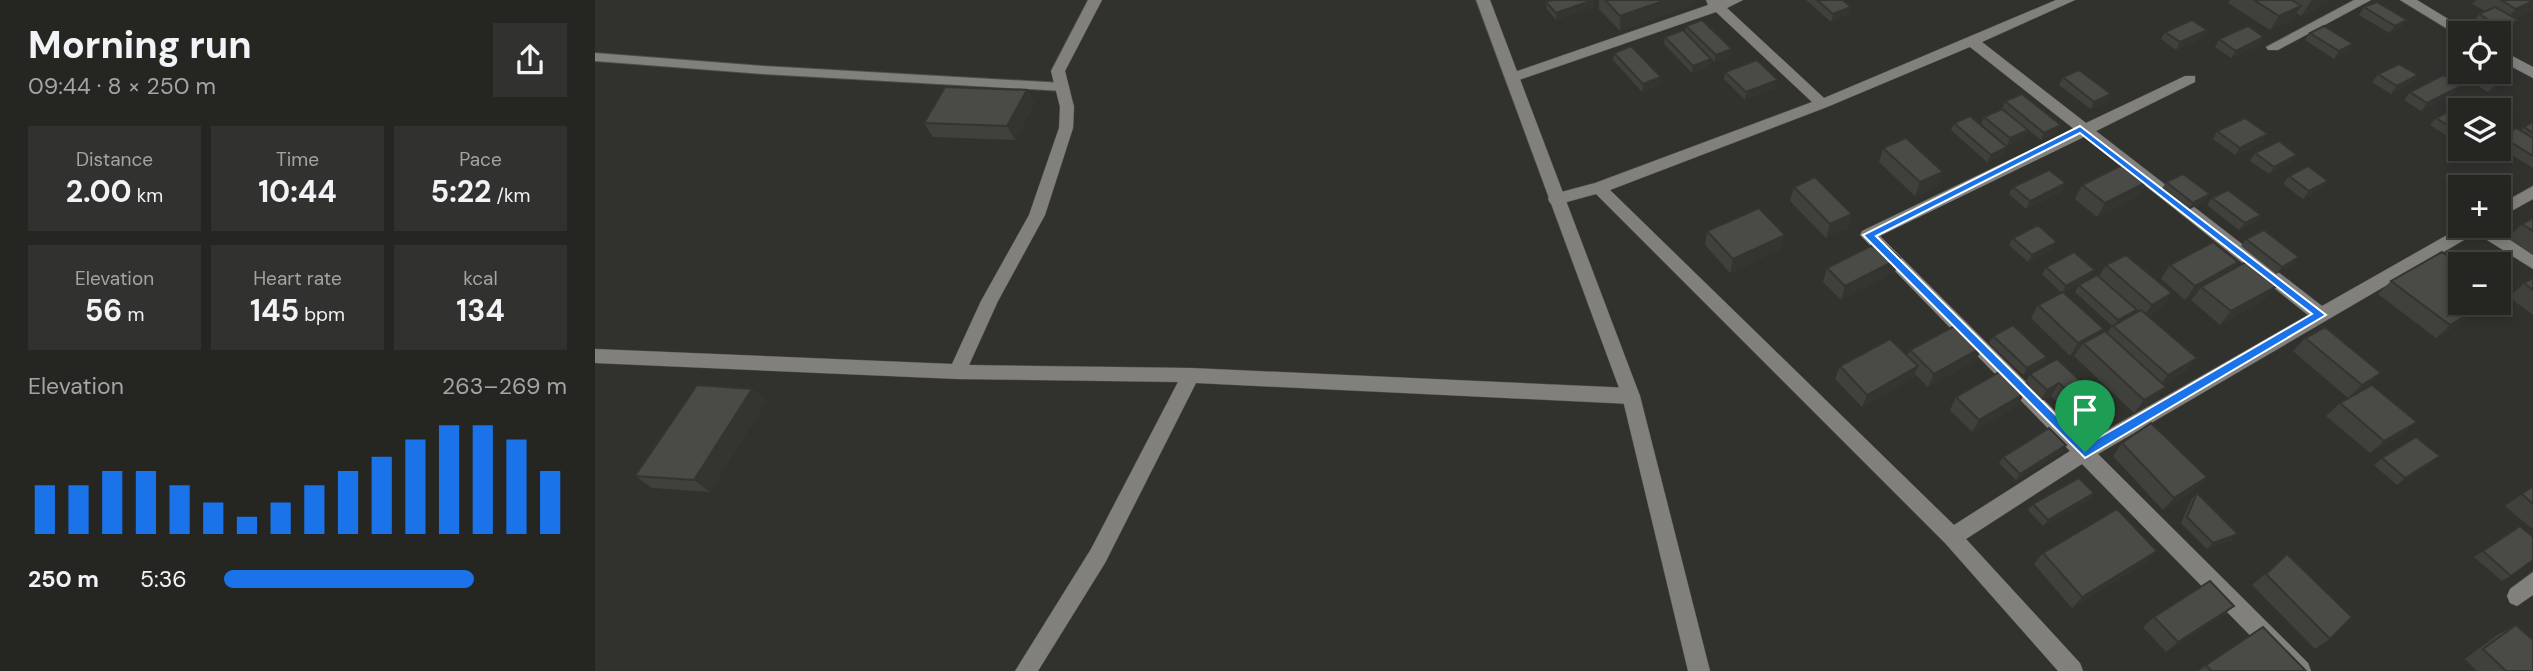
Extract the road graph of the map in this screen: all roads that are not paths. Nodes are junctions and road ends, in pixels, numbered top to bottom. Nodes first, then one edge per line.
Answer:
1 (1095, 0) edge
2 (1483, 0) edge
3 (1736, 0) edge
4 (2068, 0) edge
5 (2364, 0) edge
6 (2407, 0) edge
7 (1715, 3) edge
8 (2448, 24) edge
9 (1973, 42) junction
10 (2273, 47) dead end
11 (595, 57) edge
12 (2511, 61) edge
13 (2533, 73) edge
14 (1511, 78) junction
15 (2190, 79) dead end
16 (1063, 87) junction
17 (1822, 104) junction
18 (2080, 129) junction
19 (1599, 188) junction
20 (2533, 192) edge
21 (1556, 199) junction
22 (2511, 205) edge
23 (2456, 238) edge
24 (2495, 238) edge
25 (2533, 263) edge
26 (2321, 315) junction
27 (595, 356) edge
28 (957, 372) junction
29 (1191, 375) junction
30 (1631, 396) junction
31 (2085, 452) junction
32 (1952, 537) junction
33 (2533, 582) edge
34 (2517, 596) dead end
35 (1026, 671) edge
36 (1699, 671) edge
37 (2072, 671) edge
38 (2301, 671) edge

1 - 16 street
2 - 14 street
3 - 7 street
4 - 9 street
5 - 10 street
6 - 8 street
7 - 14 street
7 - 17 street
9 - 17 street
9 - 18 street
11 - 16 lane
12 - 13 street
14 - 21 street
15 - 18 street
16 - 28 street
17 - 19 street
18 - 26 street
18 - 31 street
19 - 21 street
19 - 32 street
20 - 22 street
21 - 30 street
23 - 26 street
24 - 25 street
26 - 31 street
27 - 28 street
28 - 29 street
29 - 30 street
29 - 35 street
30 - 36 street
31 - 32 street
31 - 38 street
32 - 37 street
33 - 34 street

